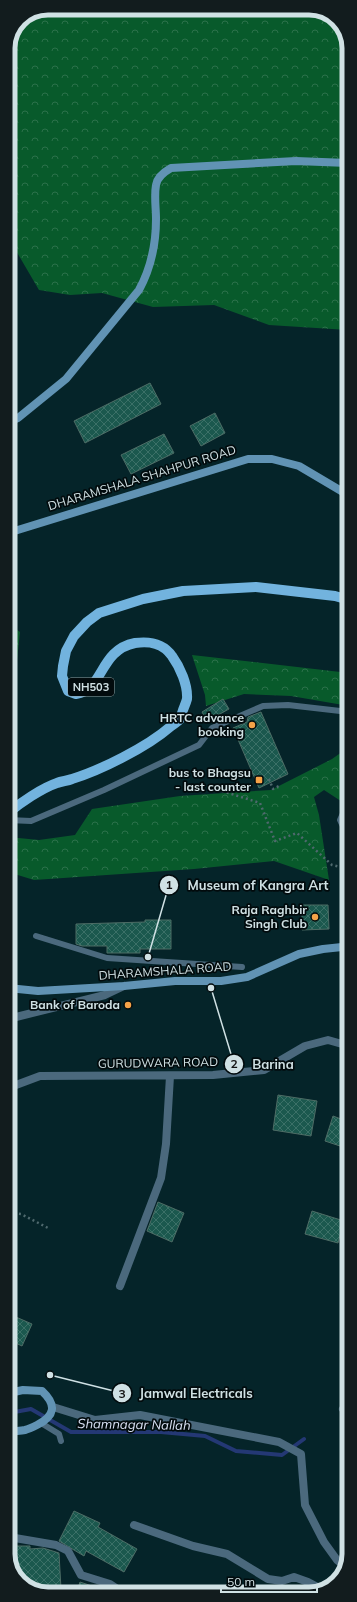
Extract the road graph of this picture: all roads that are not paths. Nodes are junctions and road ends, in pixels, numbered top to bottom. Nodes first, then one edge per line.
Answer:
1 (342, 163) edge
2 (15, 419) edge
3 (342, 490) edge
4 (15, 531) edge
5 (342, 598) edge
6 (342, 711) edge
7 (15, 807) edge
8 (15, 820) edge
9 (36, 936) dead end
10 (342, 948) edge
11 (242, 967) dead end
12 (124, 986) junction
13 (15, 989) edge
14 (15, 1017) edge
15 (342, 1044) edge
16 (170, 1076) junction
17 (15, 1085) edge
18 (120, 1286) dead end
19 (15, 1392) edge
20 (53, 1410) junction
21 (43, 1422) junction
22 (15, 1431) edge
23 (61, 1441) dead end
24 (134, 1525) dead end
25 (15, 1538) edge
26 (341, 1563) edge
27 (316, 1586) edge
28 (114, 1587) edge

1 - 2 main road
3 - 4 main road, DHARAMSHALA SHAHPUR ROAD
5 - 7 main road, NH503
6 - 8 lane
9 - 11 lane
10 - 12 main road, DHARAMSHALA ROAD
12 - 13 main road, DHARAMSHALA ROAD
12 - 14 street
15 - 16 street, GURUDWARA ROAD
16 - 17 street, GURUDWARA ROAD
16 - 18 street
19 - 20 main road
20 - 21 main road
20 - 26 street
21 - 22 main road
21 - 23 lane
24 - 27 street
25 - 28 street

